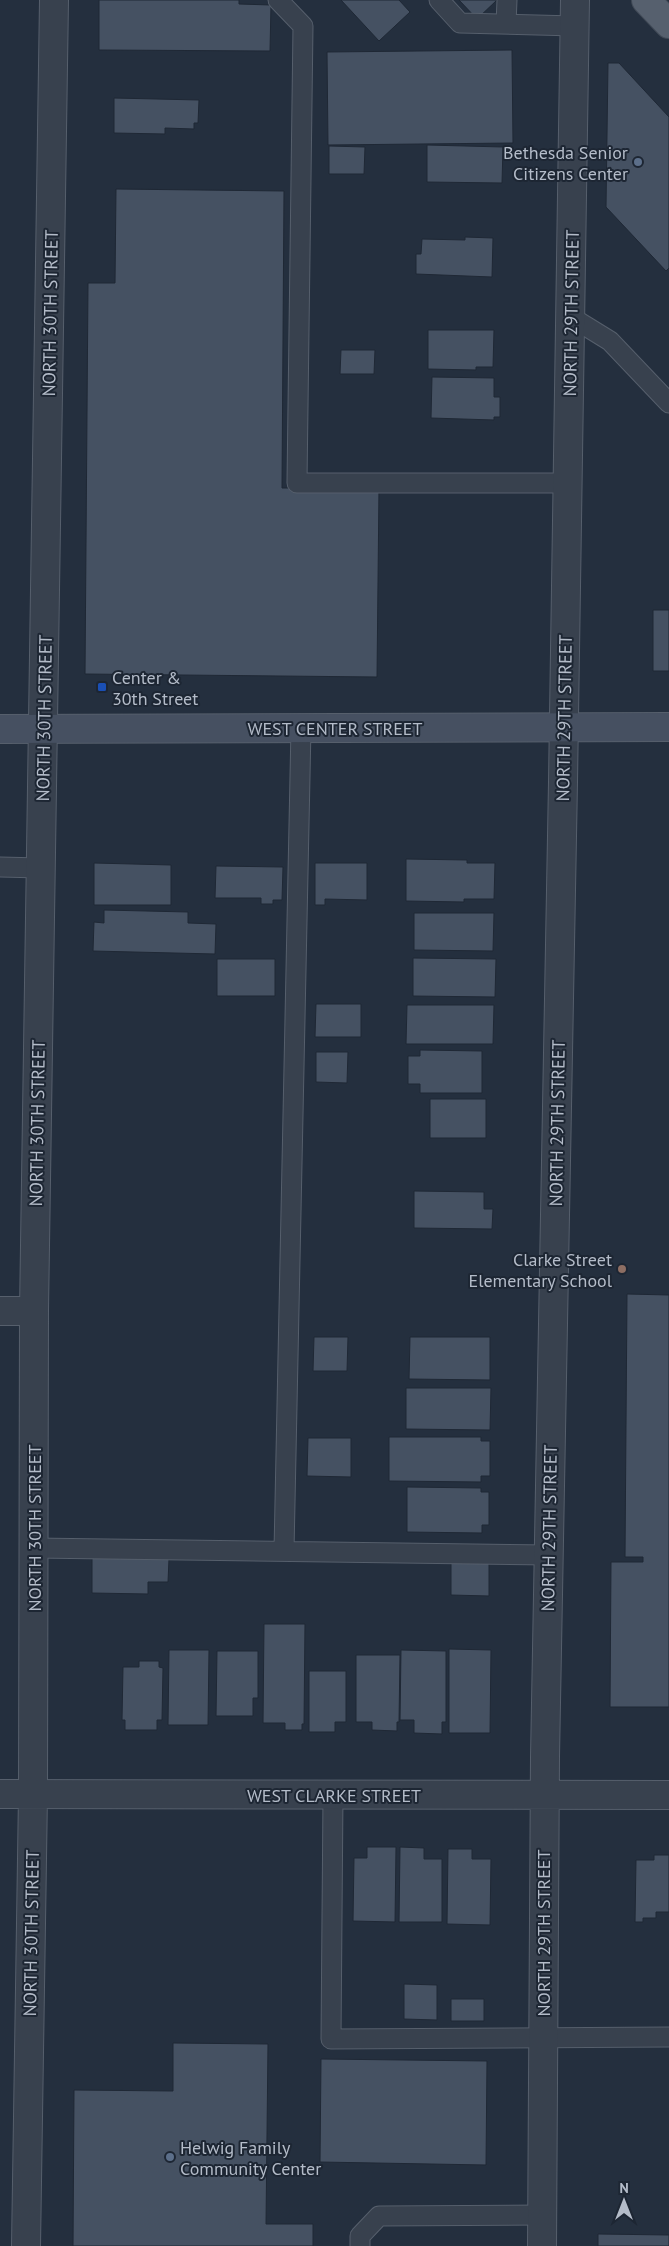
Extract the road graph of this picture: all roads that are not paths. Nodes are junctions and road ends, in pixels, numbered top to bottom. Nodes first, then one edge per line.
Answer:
1 (54, 0) edge
2 (278, 0) edge
3 (438, 0) edge
4 (507, 0) edge
5 (646, 0) edge
6 (575, 13) edge
7 (506, 24) junction
8 (669, 24) edge
9 (571, 317) junction
10 (669, 403) edge
11 (568, 483) junction
12 (669, 727) edge
13 (301, 728) junction
14 (564, 728) junction
15 (0, 729) edge
16 (44, 729) junction
17 (0, 867) edge
18 (41, 868) junction
19 (0, 1310) edge
20 (34, 1311) junction
21 (34, 1548) junction
22 (284, 1552) junction
23 (549, 1555) junction
24 (0, 1794) edge
25 (33, 1794) junction
26 (333, 1795) junction
27 (544, 1795) junction
28 (669, 1795) edge
29 (669, 2038) edge
30 (543, 2039) junction
31 (542, 2215) junction
32 (26, 2246) edge
33 (360, 2246) edge
34 (542, 2246) edge

1 - 16 street, NORTH 30TH STREET
2 - 11 lane
3 - 7 lane
4 - 7 lane
5 - 8 main road
6 - 7 lane
6 - 9 street, NORTH 29TH STREET
9 - 10 lane
9 - 11 street, NORTH 29TH STREET
11 - 14 street, NORTH 29TH STREET
12 - 14 street, WEST CENTER STREET
13 - 14 street, WEST CENTER STREET
13 - 16 street, WEST CENTER STREET
13 - 22 lane
14 - 23 street, NORTH 29TH STREET
15 - 16 street, WEST CENTER STREET
16 - 18 street, NORTH 30TH STREET
17 - 18 lane
18 - 20 street, NORTH 30TH STREET
19 - 20 street
20 - 21 street, NORTH 30TH STREET
21 - 22 lane
21 - 25 street, NORTH 30TH STREET
22 - 23 lane
23 - 27 street, NORTH 29TH STREET
24 - 25 street, WEST CLARKE STREET
25 - 26 street, WEST CLARKE STREET
25 - 32 street, NORTH 30TH STREET
26 - 27 street, WEST CLARKE STREET
26 - 30 lane
27 - 28 street, WEST CLARKE STREET
27 - 30 street, NORTH 29TH STREET
29 - 30 lane
30 - 31 street, NORTH 29TH STREET
31 - 33 lane
31 - 34 street, NORTH 29TH STREET

